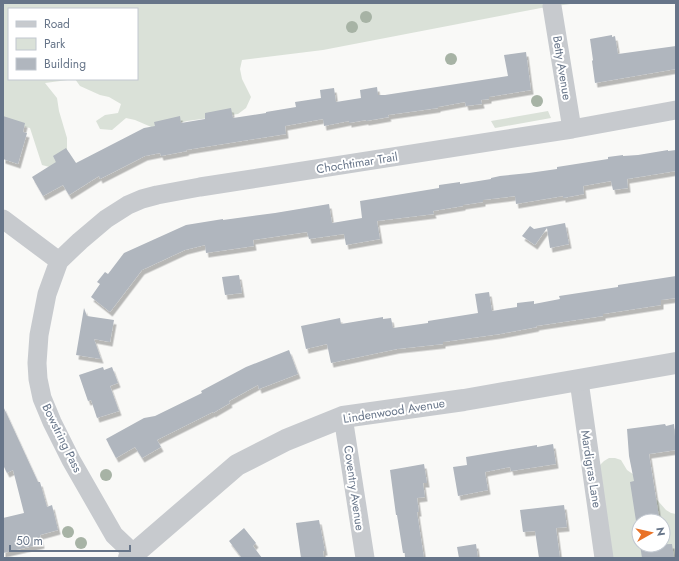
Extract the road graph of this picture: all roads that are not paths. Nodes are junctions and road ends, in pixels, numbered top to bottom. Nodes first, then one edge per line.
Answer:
1 (552, 6) dead end
2 (676, 110) edge
3 (572, 129) junction
4 (3, 219) edge
5 (59, 261) junction
6 (676, 362) edge
7 (578, 381) junction
8 (343, 417) junction
9 (131, 556) edge
10 (365, 558) edge
11 (604, 558) edge

1 - 3 street, Betty Avenue
2 - 3 street, Chochtimar Trail
3 - 5 street, Chochtimar Trail
4 - 5 street
5 - 9 street, Bowstring Pass
6 - 7 street, Lindenwood Avenue
7 - 8 street, Lindenwood Avenue
7 - 11 street, Mardigras Lane
8 - 9 street, Lindenwood Avenue
8 - 10 street, Coventry Avenue

